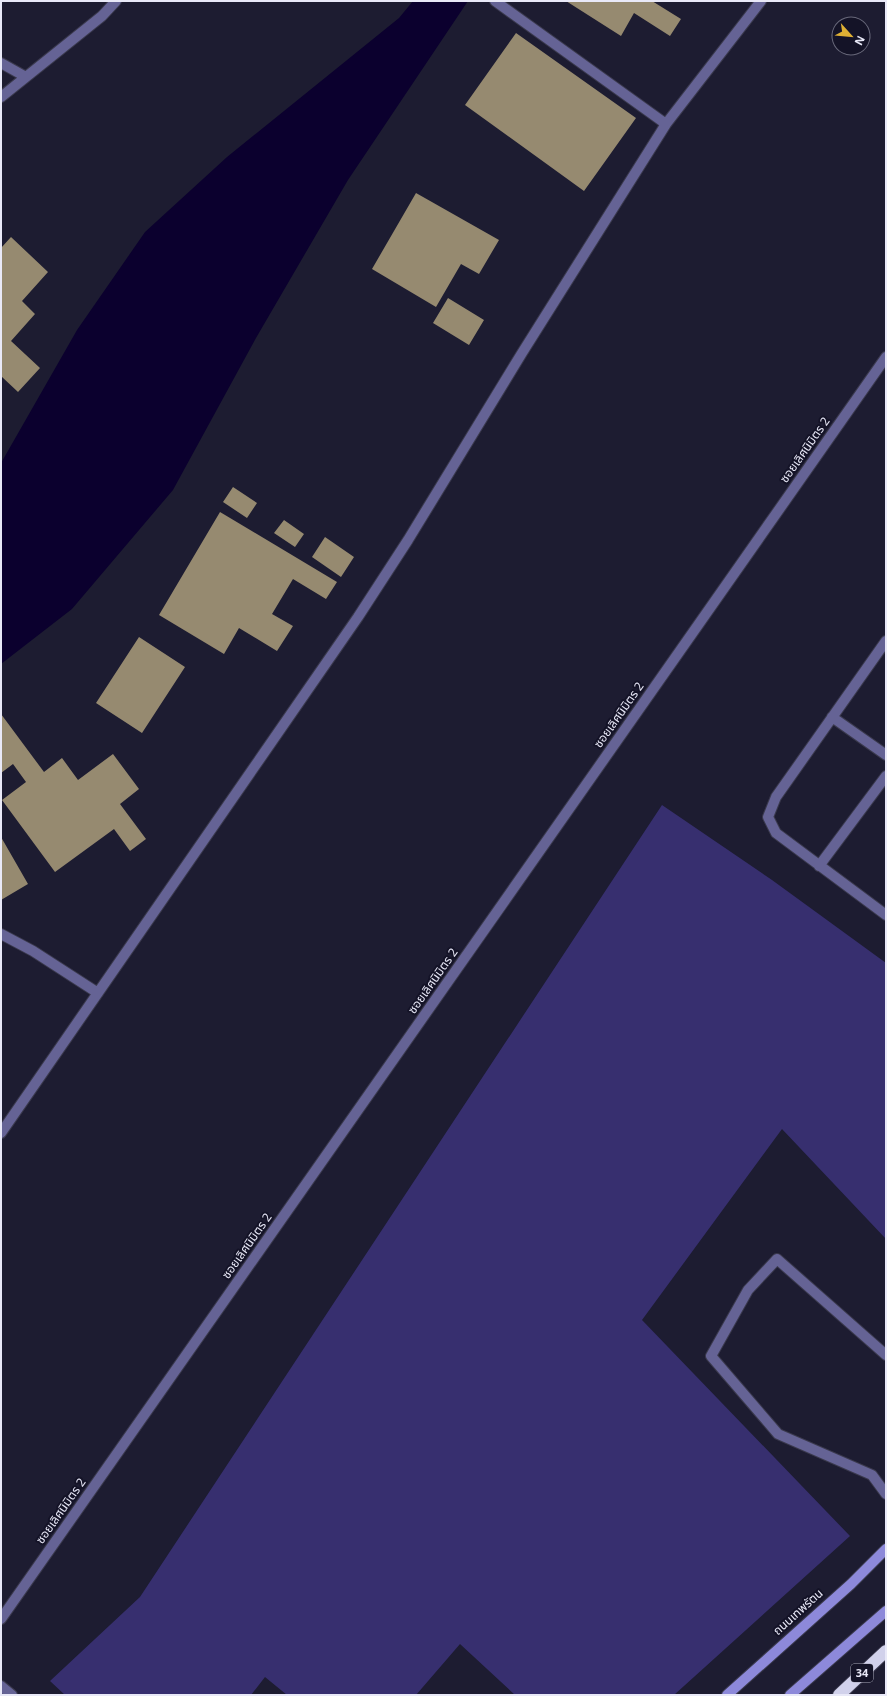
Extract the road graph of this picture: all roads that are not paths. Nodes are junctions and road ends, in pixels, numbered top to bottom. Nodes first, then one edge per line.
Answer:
1 (116, 1) edge
2 (495, 1) edge
3 (761, 1) edge
4 (1, 63) edge
5 (26, 77) junction
6 (1, 97) edge
7 (666, 124) junction
8 (886, 357) edge
9 (886, 641) edge
10 (832, 717) junction
11 (886, 755) edge
12 (886, 776) edge
13 (819, 866) junction
14 (886, 915) edge
15 (1, 934) edge
16 (98, 994) junction
17 (1, 1133) edge
18 (886, 1355) edge
19 (886, 1494) edge
20 (886, 1549) edge
21 (886, 1611) edge
22 (1, 1619) edge
23 (886, 1651) edge
24 (1, 1686) edge
25 (12, 1695) edge
26 (727, 1695) edge
27 (790, 1695) edge
28 (839, 1695) edge

1 - 5 street
2 - 7 street
3 - 7 street
4 - 5 street
5 - 6 street
7 - 16 street
8 - 22 street, ซอยเลิศนิมิตร 2
9 - 10 street
10 - 11 street
10 - 13 street
12 - 13 street
13 - 14 street
15 - 16 street
16 - 17 street
18 - 19 street
20 - 26 main road, ถนนเทพรัตน
21 - 27 main road
23 - 28 highway, 34
24 - 25 street

